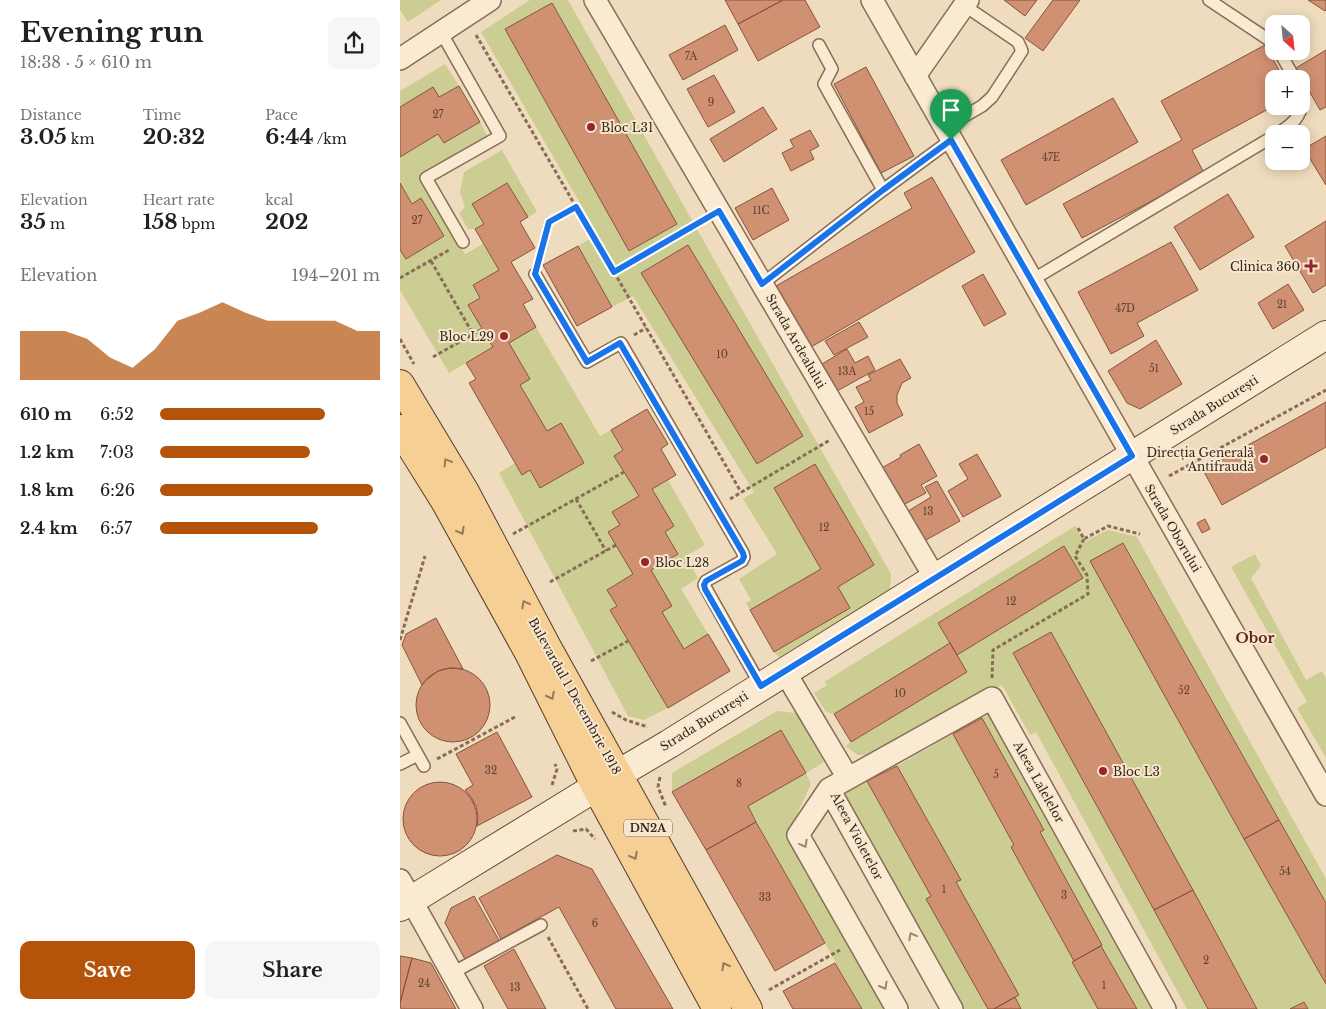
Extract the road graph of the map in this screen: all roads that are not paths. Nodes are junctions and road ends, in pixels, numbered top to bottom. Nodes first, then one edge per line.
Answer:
1 (490, 0) edge
2 (595, 0) edge
3 (872, 0) edge
4 (1209, 0) edge
5 (967, 3) edge
6 (441, 32) junction
7 (1265, 38) edge
8 (819, 45) dead end
9 (400, 59) edge
10 (915, 76) junction
11 (948, 134) junction
12 (1265, 141) edge
13 (883, 190) junction
14 (463, 242) road end
15 (535, 274) road end
16 (1032, 280) junction
17 (762, 284) junction
18 (1326, 336) edge
19 (400, 384) edge
20 (400, 429) edge
21 (1132, 456) junction
22 (935, 578) junction
23 (785, 672) junction
24 (761, 686) junction
25 (400, 723) edge
26 (418, 754) junction
27 (400, 764) edge
28 (424, 766) road end
29 (848, 778) junction
30 (607, 780) junction
31 (829, 789) junction
32 (1326, 796) edge
33 (844, 814) junction
34 (811, 817) junction
35 (404, 895) edge
36 (541, 925) road end
37 (452, 973) junction
38 (472, 1009) edge
39 (717, 1009) edge
40 (748, 1009) edge
41 (897, 1009) edge
42 (952, 1009) edge
43 (1165, 1009) edge

1 - 6 street
2 - 17 street, Strada Ardealului
3 - 10 street, Strada Oborului
4 - 7 lane
5 - 10 street
5 - 11 lane
6 - 9 street
6 - 14 lane
8 - 13 lane
10 - 11 street, Strada Oborului
11 - 13 lane
11 - 16 street, Strada Oborului
12 - 16 lane
13 - 17 lane
15 - 24 lane
16 - 21 street, Strada Oborului
17 - 22 street, Strada Ardealului
18 - 21 street, Strada București
30 -> 19 main road, Bulevardul 1 Decembrie 1918 / DN2A
20 -> 30 main road, Bulevardul 1 Decembrie 1918 / DN2A
21 - 22 street, Strada București
21 - 32 street, Strada Oborului
22 - 23 street, Strada București
23 - 24 street, Strada București
23 - 29 street, Aleea Violetelor
24 - 30 street, Strada București
25 - 26 lane
26 - 27 lane
26 - 28 lane
29 - 31 street, Aleea Violetelor
29 - 43 street, Aleea Lalelelor
30 - 35 street, Strada București
30 -> 39 main road, Bulevardul 1 Decembrie 1918 / DN2A
40 -> 30 main road, Bulevardul 1 Decembrie 1918 / DN2A
31 - 33 street, Aleea Violetelor
31 - 34 street
33 - 34 street
42 -> 33 street, Aleea Violetelor
34 -> 41 street
35 - 37 street
36 - 37 lane
37 - 38 street

